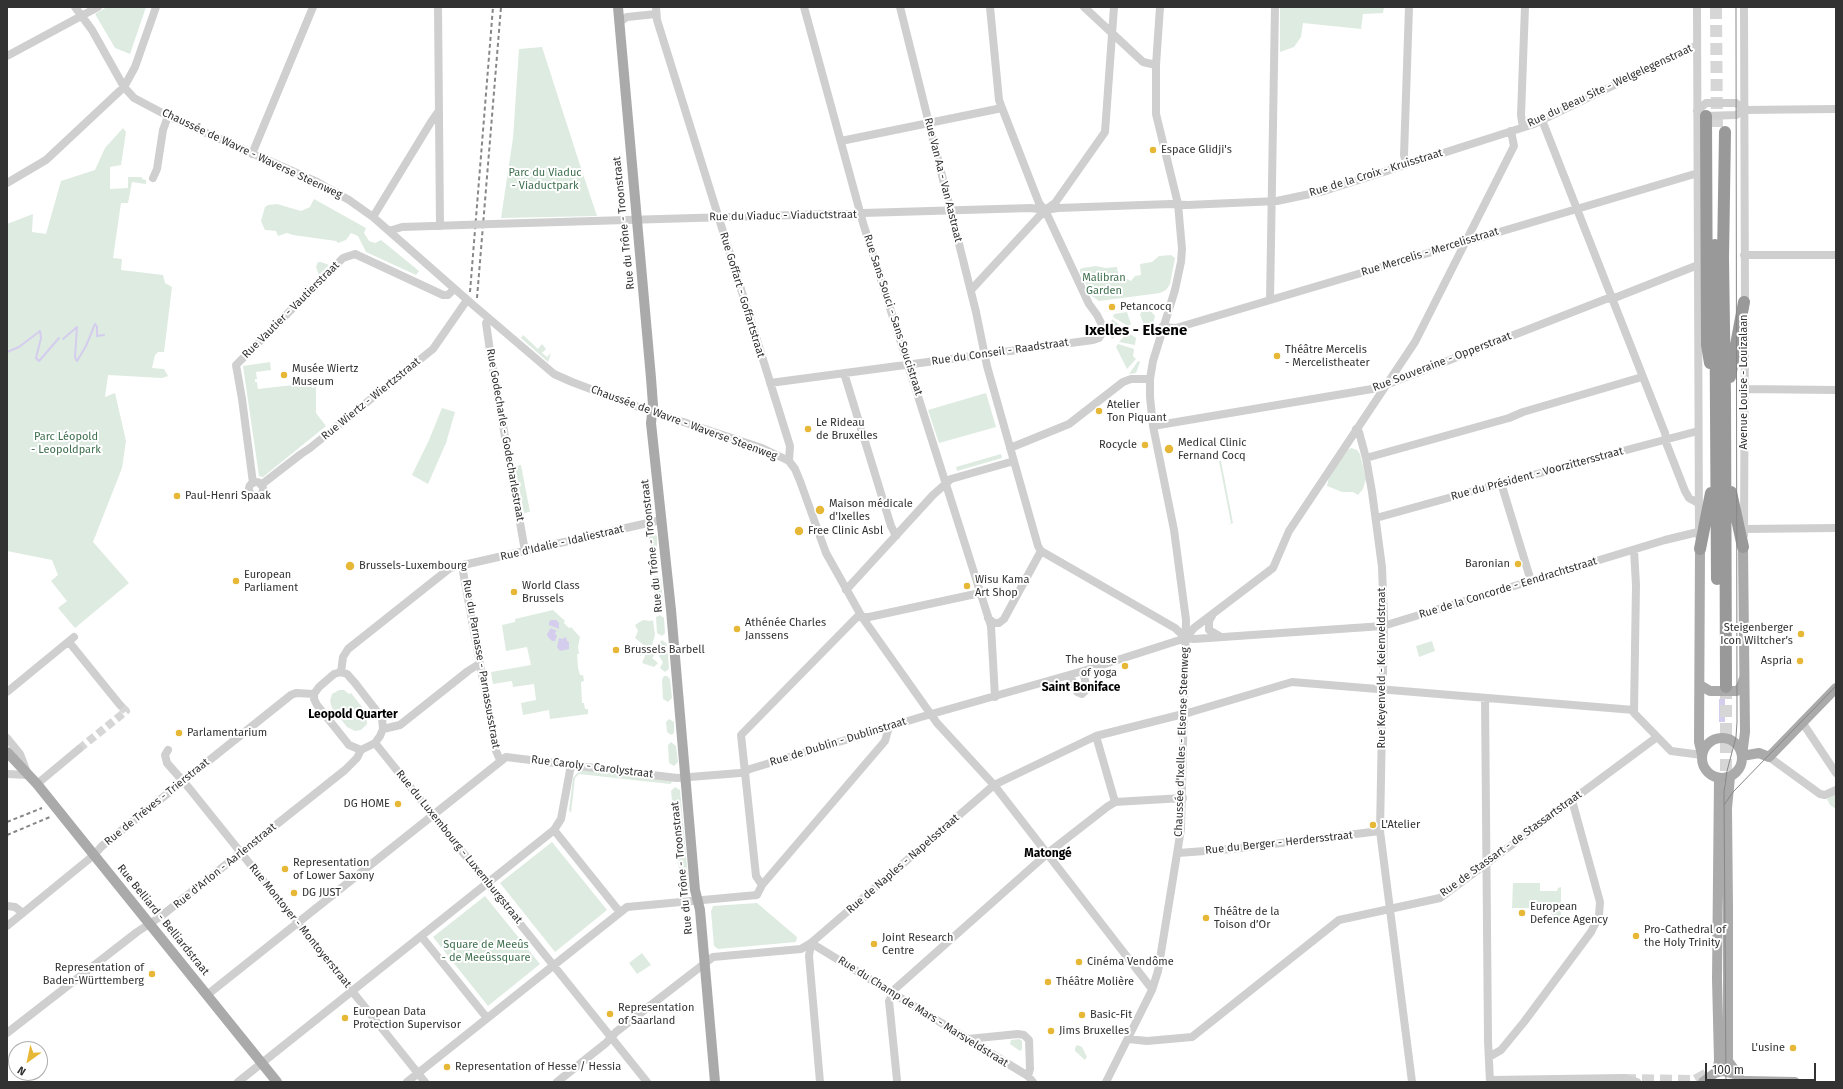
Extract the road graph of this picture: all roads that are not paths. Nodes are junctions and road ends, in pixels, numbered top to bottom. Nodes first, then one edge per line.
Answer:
1 (75, 7) edge
2 (98, 7) edge
3 (156, 7) edge
4 (313, 7) edge
5 (438, 7) edge
6 (618, 7) edge
7 (804, 7) edge
8 (900, 7) edge
9 (990, 7) edge
10 (1084, 7) edge
11 (1114, 7) edge
12 (1160, 7) edge
13 (1274, 7) edge
14 (1409, 7) edge
15 (1525, 7) edge
16 (1697, 7) edge
17 (1744, 7) edge
18 (656, 11) edge
19 (82, 16) junction
20 (619, 22) junction
21 (1112, 33) junction
22 (1697, 45) junction
23 (7, 56) edge
24 (1156, 65) junction
25 (124, 87) junction
26 (1002, 108) junction
27 (1836, 109) edge
28 (1744, 110) junction
29 (438, 112) junction
30 (1702, 113) junction
31 (168, 116) junction
32 (1542, 120) junction
33 (929, 123) junction
34 (1523, 127) junction
35 (1511, 131) junction
36 (1721, 132) tunnel mouth
37 (841, 141) junction
38 (252, 154) junction
39 (1406, 164) junction
40 (1698, 173) junction
41 (153, 178) dead end
42 (7, 183) edge
43 (1271, 201) junction
44 (1178, 204) junction
45 (1577, 208) junction
46 (1044, 210) junction
47 (950, 211) junction
48 (861, 214) junction
49 (373, 217) junction
50 (718, 218) junction
51 (636, 220) junction
52 (440, 226) junction
53 (389, 231) junction
54 (1465, 242) junction
55 (1744, 255) junction
56 (1836, 255) edge
57 (1698, 265) junction
58 (454, 289) junction
59 (971, 290) junction
60 (1612, 298) junction
61 (467, 300) junction
62 (1270, 300) junction
63 (1744, 302) junction
64 (489, 319) junction
65 (1702, 323) junction
66 (1162, 327) junction
67 (1702, 342) junction
68 (985, 354) junction
69 (908, 364) junction
70 (844, 373) junction
71 (1642, 377) junction
72 (1150, 379) junction
73 (770, 383) junction
74 (1386, 384) junction
75 (1745, 389) junction
76 (1836, 390) edge
77 (1721, 396) junction
78 (652, 412) junction
79 (1153, 426) junction
80 (1356, 429) junction
81 (1698, 431) junction
82 (1666, 440) junction
83 (1010, 448) junction
84 (1366, 458) junction
85 (789, 461) junction
86 (1014, 461) junction
87 (1721, 464) junction
88 (1501, 483) junction
89 (257, 484) joint
90 (946, 484) junction
91 (1698, 503) junction
92 (1376, 518) junction
93 (661, 520) junction
94 (1836, 528) edge
95 (1744, 529) junction
96 (1698, 532) junction
97 (896, 536) junction
98 (1742, 547) junction
99 (1700, 548) junction
100 (1634, 550) junction
101 (525, 551) junction
102 (1041, 551) junction
103 (462, 566) junction
104 (1531, 581) junction
105 (846, 590) junction
106 (980, 593) junction
107 (1212, 615) junction
108 (862, 617) junction
109 (988, 618) junction
110 (1383, 626) junction
111 (1221, 637) junction
112 (1186, 638) junction
113 (479, 664) junction
114 (1083, 671) junction
115 (341, 672) junction
116 (1070, 675) junction
117 (1744, 678) junction
118 (1700, 685) junction
119 (1722, 687) tunnel mouth
120 (1836, 688) edge
121 (1382, 689) junction
122 (7, 692) edge
123 (314, 694) junction
124 (995, 697) junction
125 (1485, 698) junction
126 (120, 705) dead end
127 (1634, 710) junction
128 (931, 714) junction
129 (1184, 714) junction
130 (1802, 722) junction
131 (888, 727) junction
132 (383, 729) junction
133 (1096, 736) junction
134 (1657, 737) junction
135 (7, 738) edge
136 (375, 743) junction
137 (79, 749) tunnel mouth
138 (168, 750) dead end
139 (361, 750) junction
140 (7, 752) edge
141 (1702, 754) junction
142 (1742, 756) junction
143 (1769, 757) junction
144 (500, 760) junction
145 (571, 765) junction
146 (746, 770) junction
147 (1836, 773) edge
148 (7, 774) edge
149 (28, 775) junction
150 (685, 777) junction
151 (1730, 777) junction
152 (1719, 778) junction
153 (183, 781) junction
154 (37, 784) junction
155 (994, 784) junction
156 (1836, 790) edge
157 (1183, 798) junction
158 (1571, 801) junction
159 (1116, 802) junction
160 (433, 815) junction
161 (554, 830) junction
162 (1380, 831) junction
163 (241, 852) junction
164 (1048, 853) junction
165 (1178, 853) junction
166 (94, 855) junction
167 (1487, 862) junction
168 (488, 883) junction
169 (762, 885) junction
170 (697, 901) junction
171 (7, 906) edge
172 (1390, 909) junction
173 (619, 911) junction
174 (23, 913) junction
175 (298, 923) junction
176 (150, 924) junction
177 (7, 925) edge
178 (421, 936) junction
179 (811, 943) junction
180 (704, 963) junction
181 (553, 965) junction
182 (1152, 989) junction
183 (353, 991) junction
184 (893, 993) junction
185 (207, 995) junction
186 (488, 1018) junction
187 (7, 1034) edge
188 (611, 1038) junction
189 (968, 1039) junction
190 (1128, 1039) junction
191 (1490, 1057) junction
192 (262, 1064) junction
193 (418, 1073) junction
194 (1715, 1073) junction
195 (1031, 1076) edge
196 (897, 1080) dead end
197 (1743, 1080) edge
198 (1490, 1081) edge
199 (238, 1082) edge
200 (277, 1082) edge
201 (408, 1082) edge
202 (425, 1082) edge
203 (557, 1082) edge
204 (647, 1082) edge
205 (715, 1082) edge
206 (820, 1082) edge
207 (1106, 1082) edge
208 (1412, 1082) edge
209 (1637, 1082) edge
210 (1704, 1082) tunnel mouth
211 (1795, 1082) edge

1 - 19 street, Chaussée de Wavre - Waverse Steenweg
2 - 19 street
3 - 25 street
4 - 38 street
5 - 29 street
6 - 20 main road, Rue du Trône - Troonstraat
7 - 37 street, Rue Sans Souci - Sans Soucistraat
8 - 33 street, Rue Van Aa - Van Aastraat
9 - 26 street
10 - 21 street
11 - 21 street
12 - 24 street
13 - 43 street
14 - 39 street
15 - 34 street
16 - 22 street
17 - 28 street, Avenue Louise - Louizalaan
18 - 20 street
18 - 50 street, Rue Goffart - Goffartstraat
19 - 23 street
19 - 25 street, Chaussée de Wavre - Waverse Steenweg
20 - 51 main road, Rue du Trône - Troonstraat
21 - 24 street
21 - 46 street
22 - 30 street
22 - 32 street, Rue du Beau Site - Welgelegenstraat
24 - 44 street
25 - 31 street, Chaussée de Wavre - Waverse Steenweg
25 - 42 street
26 - 33 street
26 - 46 street
27 - 28 street
28 - 30 street
28 - 30 street
28 - 55 street, Avenue Louise - Louizalaan
29 - 49 street
29 - 52 street
30 - 40 street
30 - 65 highway
31 - 38 street, Chaussée de Wavre - Waverse Steenweg
31 - 41 street
32 - 34 street, Rue du Beau Site - Welgelegenstraat
32 - 45 street
33 - 37 street
33 - 47 street, Rue Van Aa - Van Aastraat
34 - 35 street, Rue de la Croix - Kruisstraat
35 - 39 street, Rue de la Croix - Kruisstraat
35 - 54 street
36 - 77 highway, Avenue Louise - Louizalaan
37 - 48 street, Rue Sans Souci - Sans Soucistraat
38 - 49 street, Chaussée de Wavre - Waverse Steenweg
39 - 43 street, Rue de la Croix - Kruisstraat
40 - 45 street, Rue Mercelis - Mercelisstraat
40 - 57 street
43 - 44 street, Rue de la Croix - Kruisstraat
43 - 62 street
44 - 46 street, Rue du Viaduc - Viaductstraat
44 - 66 street, Chaussée d'Ixelles - Elsense Steenweg
45 - 54 street, Rue Mercelis - Mercelisstraat
45 - 60 street
46 - 47 street, Rue du Viaduc - Viaductstraat
46 - 59 street
46 - 68 street, Rue du Conseil - Raadstraat
47 - 48 street, Rue du Viaduc - Viaductstraat
47 - 59 street, Rue Van Aa - Van Aastraat
48 - 50 street, Rue du Viaduc - Viaductstraat
48 - 69 street, Rue Sans Souci - Sans Soucistraat
49 - 53 street, Chaussée de Wavre - Waverse Steenweg
50 - 51 street, Rue du Viaduc - Viaductstraat
50 - 73 street, Rue Goffart - Goffartstraat
51 - 52 street, Rue du Viaduc - Viaductstraat, bridge
51 - 78 main road, Rue du Trône - Troonstraat
52 - 53 street, Rue du Viaduc - Viaductstraat
53 - 58 street, Chaussée de Wavre - Waverse Steenweg
54 - 62 street, Rue Mercelis - Mercelisstraat
54 - 74 street
55 - 56 street
55 - 63 street, Avenue Louise - Louizalaan
57 - 60 street, Rue Souveraine - Opperstraat
57 - 65 street
58 - 61 street, Chaussée de Wavre - Waverse Steenweg
58 - 89 street, Rue Vautier - Vautierstraat
59 - 68 street, Rue Van Aa - Van Aastraat
60 - 71 street
60 - 74 street, Rue Souveraine - Opperstraat
61 - 64 street, Chaussée de Wavre - Waverse Steenweg
61 - 89 street, Rue Wiertz - Wiertzstraat
62 - 66 street, Rue Mercelis - Mercelisstraat
63 - 75 street, Avenue Louise - Louizalaan
63 - 77 highway
64 - 78 street, Chaussée de Wavre - Waverse Steenweg
64 - 101 street, Rue Godecharle - Godecharlestraat
65 - 67 highway
66 - 72 street, Chaussée d'Ixelles - Elsense Steenweg
67 - 77 highway
67 - 81 street
68 - 69 street, Rue du Conseil - Raadstraat
68 - 83 street, Rue Van Aa - Van Aastraat
69 - 70 street, Rue du Conseil - Raadstraat
69 - 90 street, Rue Sans Souci - Sans Soucistraat
70 - 73 street, Rue du Conseil - Raadstraat
70 - 97 street
71 - 82 street
71 - 84 street
72 - 79 street, Chaussée d'Ixelles - Elsense Steenweg
72 - 83 street
73 - 85 street, Rue Goffart - Goffartstraat
74 - 79 street, Rue Souveraine - Opperstraat
74 - 80 street
75 - 76 street
75 - 95 street, Avenue Louise - Louizalaan
77 - 87 highway, Avenue Louise - Louizalaan
78 - 85 street, Chaussée de Wavre - Waverse Steenweg
78 - 93 main road, Rue du Trône - Troonstraat
79 - 112 street, Chaussée d'Ixelles - Elsense Steenweg
80 - 84 street, Rue Keyenveld - Keienveldstraat
80 - 107 street
81 - 82 street, Rue du Président - Voorzittersstraat
81 - 91 street
82 - 88 street, Rue du Président - Voorzittersstraat
82 - 91 street
83 - 86 street, Rue Van Aa - Van Aastraat
84 - 92 street, Rue Keyenveld - Keienveldstraat
85 - 105 street, Chaussée de Wavre - Waverse Steenweg
86 - 90 street
86 - 102 street, Rue Van Aa - Van Aastraat
87 - 98 highway
87 - 99 highway
87 - 119 highway, Avenue Louise - Louizalaan
88 - 92 street, Rue du Président - Voorzittersstraat
88 - 104 street
90 - 97 street
90 - 106 street, Rue Sans Souci - Sans Soucistraat
91 - 96 street
92 - 110 street, Rue Keyenveld - Keienveldstraat
93 - 101 street, Rue d'Idalie - Idaliestraat
93 - 150 main road, Rue du Trône - Troonstraat
94 - 95 street
95 - 98 street, Avenue Louise - Louizalaan
96 - 99 street
96 - 100 street, Rue de la Concorde - Eendrachtstraat
97 - 105 street
98 - 117 main road, Avenue Louise - Louizalaan
99 - 118 main road
100 - 104 street, Rue de la Concorde - Eendrachtstraat
100 - 127 street
101 - 103 street, Rue d'Idalie - Idaliestraat
102 - 109 street
102 - 112 street
103 - 113 street, Rue du Parnasse - Parnassusstraat
103 - 115 street
104 - 110 street, Rue de la Concorde - Eendrachtstraat
105 - 108 street, Chaussée de Wavre - Waverse Steenweg
106 - 108 street
106 - 109 street, Rue Sans Souci - Sans Soucistraat
107 - 111 street
107 - 112 street
108 - 128 street, Chaussée de Wavre - Waverse Steenweg
108 - 146 street
109 - 124 street, Rue Sans Souci - Sans Soucistraat
110 - 111 street, Rue de la Concorde - Eendrachtstraat
110 - 121 street, Rue Keyenveld - Keienveldstraat
111 - 112 street, Rue de la Concorde - Eendrachtstraat
112 - 114 street, Rue de Dublin - Dublinstraat
112 - 129 street, Chaussée d'Ixelles - Elsense Steenweg
113 - 132 street
113 - 144 street, Rue du Parnasse - Parnassusstraat
114 - 116 street, Rue de Dublin - Dublinstraat
114 - 116 street
115 - 123 street
115 - 132 street
116 - 124 street, Rue de Dublin - Dublinstraat
117 - 118 main road
117 - 142 main road, Avenue Louise - Louizalaan
118 - 141 main road
120 - 130 main road
121 - 125 street, Rue de Naples - Napelsstraat
121 - 129 street, Rue de Naples - Napelsstraat
121 - 162 street, Rue Keyenveld - Keienveldstraat
122 - 126 street
123 - 139 street
123 - 153 street, Rue de Trèves - Trierstraat
124 - 128 street, Rue de Dublin - Dublinstraat
125 - 127 street, Rue de Naples - Napelsstraat
125 - 167 street
127 - 134 street
128 - 131 street, Rue de Dublin - Dublinstraat
128 - 155 street, Chaussée de Wavre - Waverse Steenweg
129 - 133 street, Rue de Naples - Napelsstraat
129 - 157 street, Chaussée d'Ixelles - Elsense Steenweg
130 - 143 main road
130 - 147 street
131 - 146 street, Rue de Dublin - Dublinstraat
131 - 169 street
132 - 136 street
133 - 155 street, Rue de Naples - Napelsstraat
133 - 159 street
134 - 141 street
134 - 158 street, Rue de Stassart - de Stassartstraat
135 - 149 street, Rue Belliard - Belliardstraat
136 - 139 street
136 - 160 street, Rue du Luxembourg - Luxemburgstraat
137 - 154 street
138 - 153 street, Rue Montoyer - Montoyerstraat
139 - 163 street, Rue d'Arlon - Aarlenstraat
140 - 149 main road, Rue Belliard - Belliardstraat
141 - 142 main road
141 - 152 main road
142 - 143 main road
142 - 151 main road
143 - 156 street
144 - 145 street, Rue Caroly - Carolystraat
144 - 160 street
145 - 150 street, Rue Caroly - Carolystraat
145 - 161 street
146 - 150 street, Rue de Dublin - Dublinstraat
146 - 169 street
148 - 149 street
149 - 154 main road, Rue Belliard - Belliardstraat
150 - 170 main road, Rue du Trône - Troonstraat
151 - 152 main road
151 - 197 main road
152 - 194 main road
153 - 163 street, Rue Montoyer - Montoyerstraat
153 - 166 street, Rue de Trèves - Trierstraat
154 - 166 main road, Rue Belliard - Belliardstraat
155 - 164 street, Chaussée de Wavre - Waverse Steenweg
155 - 179 street, Rue de Naples - Napelsstraat
157 - 159 street
157 - 165 street, Chaussée d'Ixelles - Elsense Steenweg
158 - 167 street, Rue de Stassart - de Stassartstraat
158 - 191 street
159 - 164 street
160 - 168 street, Rue du Luxembourg - Luxemburgstraat
160 - 175 street
161 - 168 street
161 - 173 street
162 - 165 street, Rue du Berger - Herdersstraat
162 - 172 street, Rue Keyenveld - Keienveldstraat
163 - 175 street, Rue Montoyer - Montoyerstraat
163 - 176 street, Rue d'Arlon - Aarlenstraat
164 - 182 street, Chaussée de Wavre - Waverse Steenweg
164 - 184 street
165 - 182 street, Chaussée d'Ixelles - Elsense Steenweg
166 - 174 street, Rue de Trèves - Trierstraat
166 - 176 main road, Rue Belliard - Belliardstraat
167 - 172 street, Rue de Stassart - de Stassartstraat
167 - 191 street
168 - 178 street
168 - 181 street, Rue du Luxembourg - Luxemburgstraat
169 - 170 street
170 - 173 street
170 - 180 main road, Rue du Trône - Troonstraat
171 - 174 street
172 - 190 street, Rue de Stassart - de Stassartstraat
172 - 208 street, Rue Keyenveld - Keienveldstraat
173 - 181 street
174 - 177 street, Rue de Trèves - Trierstraat
175 - 183 street, Rue Montoyer - Montoyerstraat
175 - 185 street
176 - 185 main road, Rue Belliard - Belliardstraat
176 - 187 street, Rue d'Arlon - Aarlenstraat
178 - 183 street
178 - 186 street
179 - 180 street
179 - 184 street, Rue du Champ de Mars - Marsveldstraat
179 - 206 street
180 - 188 street
180 - 205 main road, Rue du Trône - Troonstraat
181 - 186 street
181 - 188 street, Rue du Luxembourg - Luxemburgstraat
182 - 190 street, Chaussée d'Ixelles - Elsense Steenweg
183 - 192 street
183 - 193 street, Rue Montoyer - Montoyerstraat
184 - 189 street, Rue du Champ de Mars - Marsveldstraat
184 - 196 street
185 - 192 main road, Rue Belliard - Belliardstraat
186 - 193 street
188 - 203 street
188 - 204 street, Rue du Luxembourg - Luxemburgstraat
189 - 195 street, Rue du Champ de Mars - Marsveldstraat
189 - 195 street
190 - 207 street, Chaussée d'Ixelles - Elsense Steenweg
191 - 198 street
192 - 199 street
192 - 200 main road, Rue Belliard - Belliardstraat
193 - 201 street
193 - 202 street, Rue Montoyer - Montoyerstraat
194 - 197 main road
194 - 210 main road
197 - 211 main road
198 - 209 street

